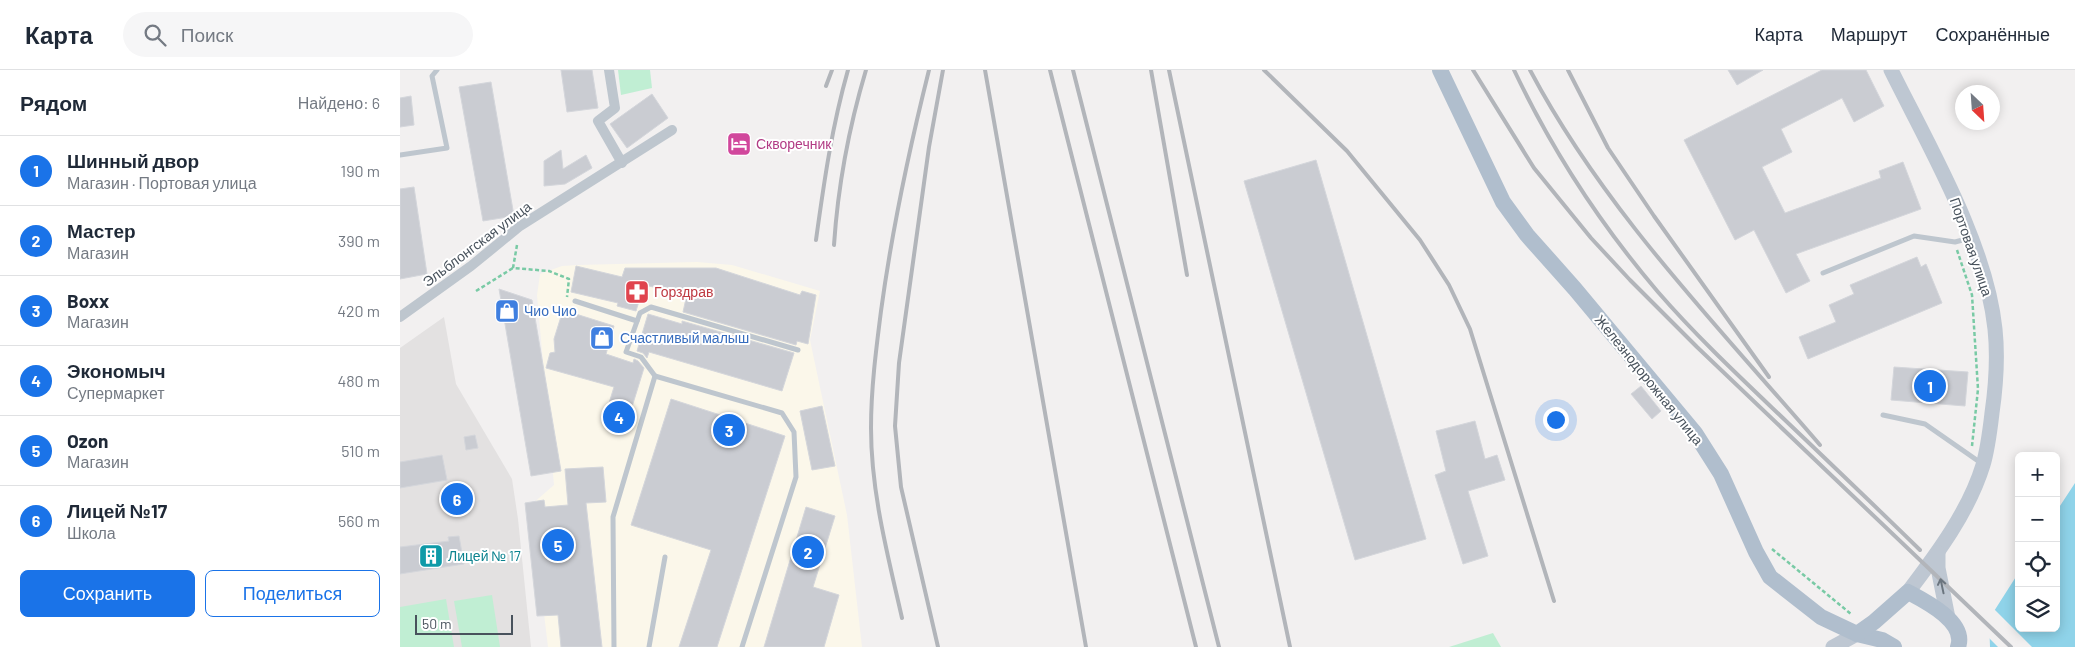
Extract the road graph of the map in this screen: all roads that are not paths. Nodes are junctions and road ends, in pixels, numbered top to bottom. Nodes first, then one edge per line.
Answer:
1 (437, 70) edge
2 (609, 70) edge
3 (1440, 70) edge
4 (1890, 70) edge
5 (672, 130) dead end
6 (400, 156) edge
7 (622, 162) junction
8 (1970, 238) junction
9 (1823, 273) dead end
10 (575, 301) road end
11 (400, 317) edge
12 (637, 321) junction
13 (798, 350) dead end
14 (655, 376) junction
15 (1883, 415) dead end
16 (1983, 465) junction
17 (1938, 553) junction
18 (665, 557) dead end
19 (1908, 592) junction
20 (1948, 618) junction
21 (1856, 626) junction
22 (614, 647) edge
23 (649, 647) edge
24 (742, 647) edge
25 (1833, 647) edge
26 (1894, 647) edge
27 (1958, 647) edge

1 - 6 lane
2 - 7 street
3 - 21 main road, Железнодорожная улица
4 - 8 main road, Портовая улица
5 - 7 street, Эльблонгская улица
7 - 11 street, Эльблонгская улица
8 - 9 lane
8 - 16 main road, Портовая улица
10 - 12 lane
12 - 13 lane
12 - 14 lane
14 - 22 lane
14 - 24 lane
15 - 16 lane
16 - 17 main road, Портовая улица
17 - 19 main road, Портовая улица
20 -> 17 main road
18 - 23 lane
19 - 20 main road
19 - 21 main road, Портовая улица
20 - 27 main road
21 - 25 main road, Портовая улица
21 - 26 main road, Железнодорожная улица

